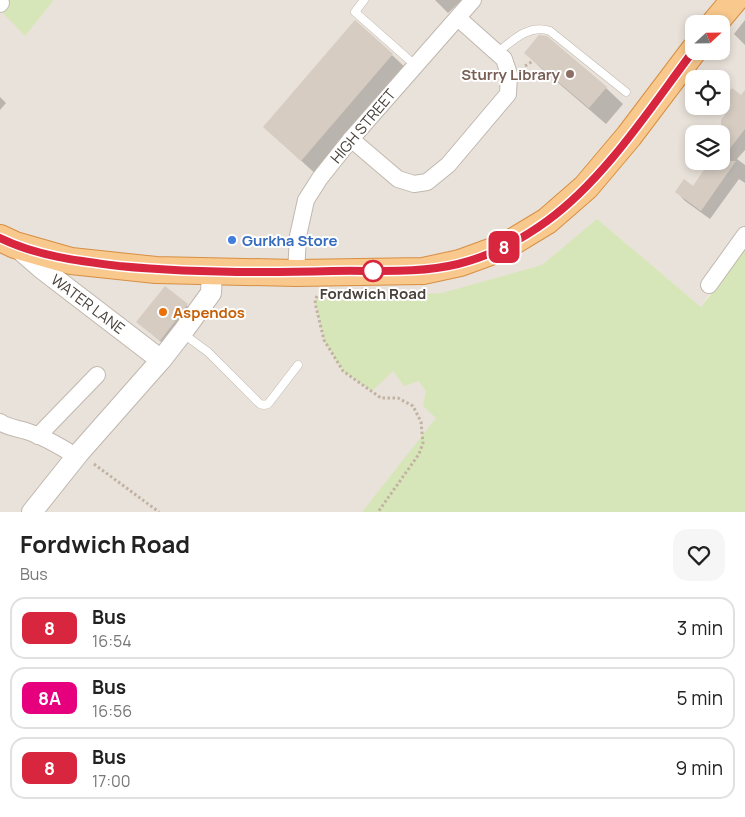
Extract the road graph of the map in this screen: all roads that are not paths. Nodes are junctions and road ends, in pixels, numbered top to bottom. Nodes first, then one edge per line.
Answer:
1 (364, 0) edge
2 (473, 0) edge
3 (734, 0) edge
4 (722, 15) edge
5 (458, 18) junction
6 (498, 52) junction
7 (686, 60) edge
8 (415, 65) junction
9 (626, 92) dead end
10 (351, 139) junction
11 (745, 235) edge
12 (8, 242) edge
13 (212, 272) junction
14 (296, 273) junction
15 (709, 285) dead end
16 (182, 333) junction
17 (161, 360) junction
18 (298, 365) dead end
19 (97, 375) dead end
20 (0, 422) edge
21 (38, 436) junction
22 (78, 455) junction
23 (32, 512) edge

1 - 8 lane
2 - 5 street, HIGH STREET
3 - 4 highway
5 - 6 street
5 - 8 street, HIGH STREET
6 - 9 lane
6 - 10 street
7 - 14 highway
8 - 10 street, HIGH STREET
10 - 14 street, HIGH STREET
11 - 15 street
12 - 13 highway
12 - 17 street, WATER LANE
13 - 14 highway
13 - 16 street
16 - 17 street
16 - 18 lane
17 - 22 street
19 - 21 street
20 - 21 street
21 - 22 street
22 - 23 street

